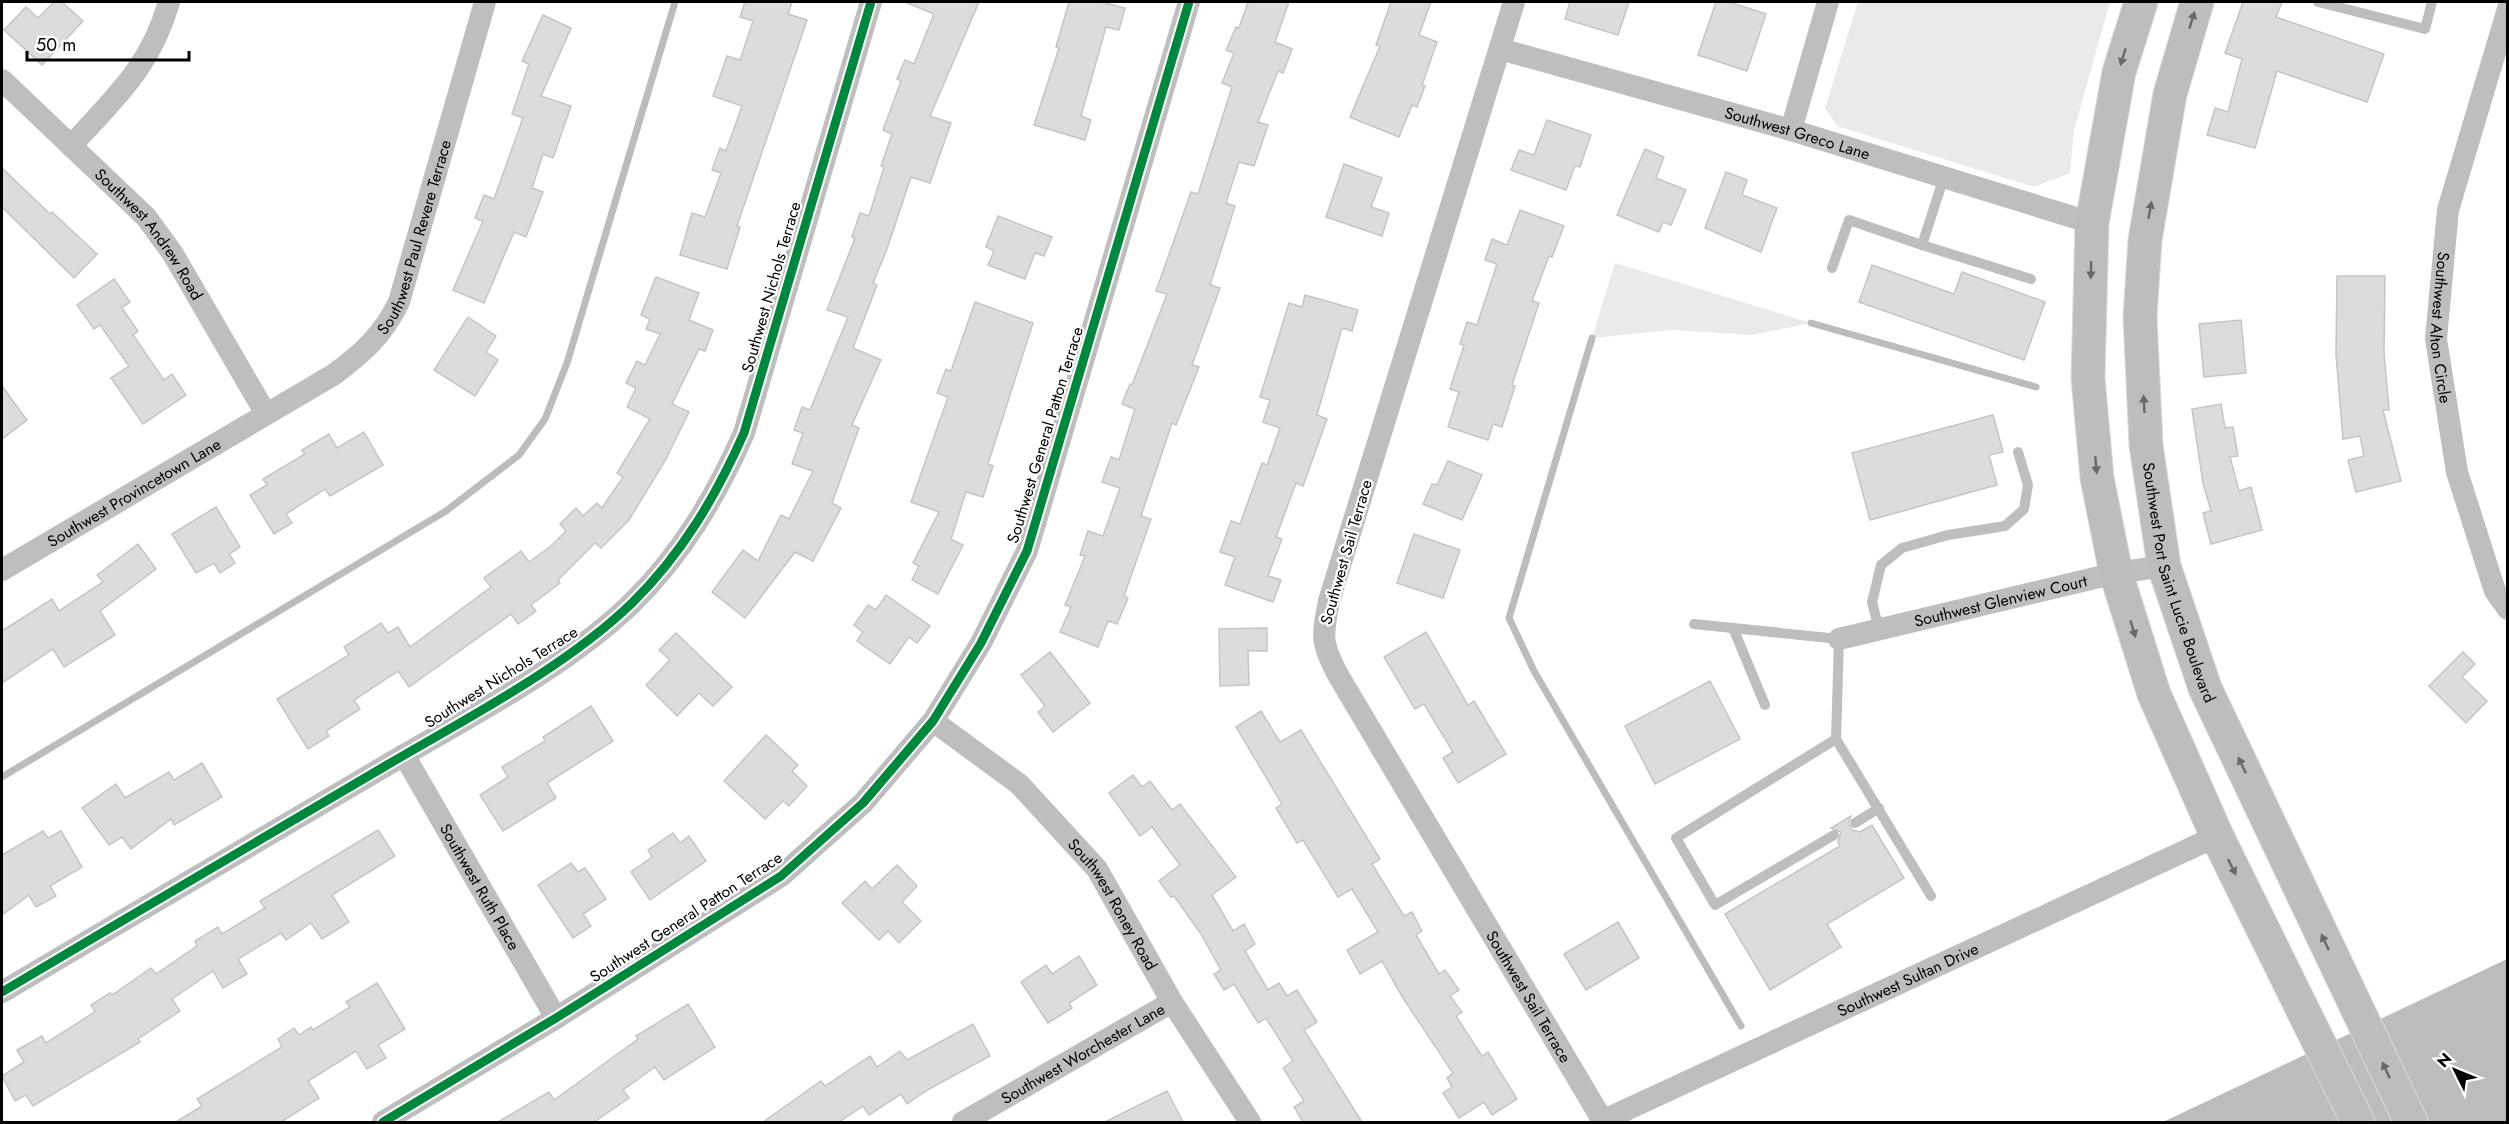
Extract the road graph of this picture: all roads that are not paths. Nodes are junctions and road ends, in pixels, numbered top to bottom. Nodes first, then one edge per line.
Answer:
1 (169, 2) edge
2 (485, 2) edge
3 (871, 2) edge
4 (1189, 2) edge
5 (1514, 2) edge
6 (1828, 2) edge
7 (2141, 2) edge
8 (2198, 2) edge
9 (2318, 2) edge
10 (2432, 2) edge
11 (2508, 9) edge
12 (1500, 49) junction
13 (2, 80) edge
14 (1791, 130) junction
15 (71, 146) junction
16 (1944, 177) junction
17 (2092, 223) junction
18 (1922, 245) junction
19 (1832, 268) dead end
20 (2031, 279) dead end
21 (266, 414) junction
22 (2018, 452) dead end
23 (2164, 566) junction
24 (2, 570) edge
25 (2116, 573) junction
26 (2508, 609) edge
27 (1694, 624) dead end
28 (1733, 628) junction
29 (1879, 629) junction
30 (1839, 639) junction
31 (1765, 705) dead end
32 (933, 720) junction
33 (1836, 739) junction
34 (404, 755) junction
35 (1879, 808) junction
36 (1855, 823) dead end
37 (1834, 835) dead end
38 (2217, 836) junction
39 (1930, 896) dead end
40 (2, 992) edge
41 (1172, 1002) junction
42 (556, 1018) junction
43 (382, 1122) edge
44 (963, 1122) edge
45 (1250, 1122) edge
46 (1601, 1122) edge
47 (2358, 1122) edge
48 (2411, 1122) edge

1 - 15 street
2 - 21 street, Southwest Paul Revere Terrace
3 - 34 street, Southwest Nichols Terrace
4 - 32 street, Southwest General Patton Terrace
5 - 12 street, Southwest Sail Terrace
6 - 14 street
7 -> 17 main road
23 -> 8 main road, Southwest Port Saint Lucie Boulevard
9 - 10 lane
11 - 26 street, Southwest Alton Circle
12 - 14 street, Southwest Greco Lane
12 - 46 street, Southwest Sail Terrace
13 - 15 street, Southwest Andrew Road
14 - 16 street, Southwest Greco Lane
15 - 21 street, Southwest Andrew Road
16 - 17 street, Southwest Greco Lane
16 - 18 lane
17 -> 25 main road
18 - 19 lane
18 - 20 lane
21 - 24 street, Southwest Provincetown Lane
22 - 29 lane
23 - 25 street, Southwest Glenview Court
48 -> 23 main road, Southwest Port Saint Lucie Boulevard
25 - 29 street, Southwest Glenview Court
25 -> 38 main road
27 - 28 lane
28 - 30 lane
28 - 31 lane
29 - 30 street, Southwest Glenview Court
30 - 33 lane
32 - 41 street, Southwest Roney Road
32 - 42 street, Southwest General Patton Terrace
33 - 35 lane
33 - 37 lane
34 - 40 street, Southwest Nichols Terrace
34 - 42 street, Southwest Ruth Place
35 - 36 lane
35 - 39 lane
38 - 46 street, Southwest Sultan Drive
38 -> 47 main road
41 - 44 street, Southwest Worchester Lane
41 - 45 street, Southwest Roney Road
42 - 43 street, Southwest General Patton Terrace

